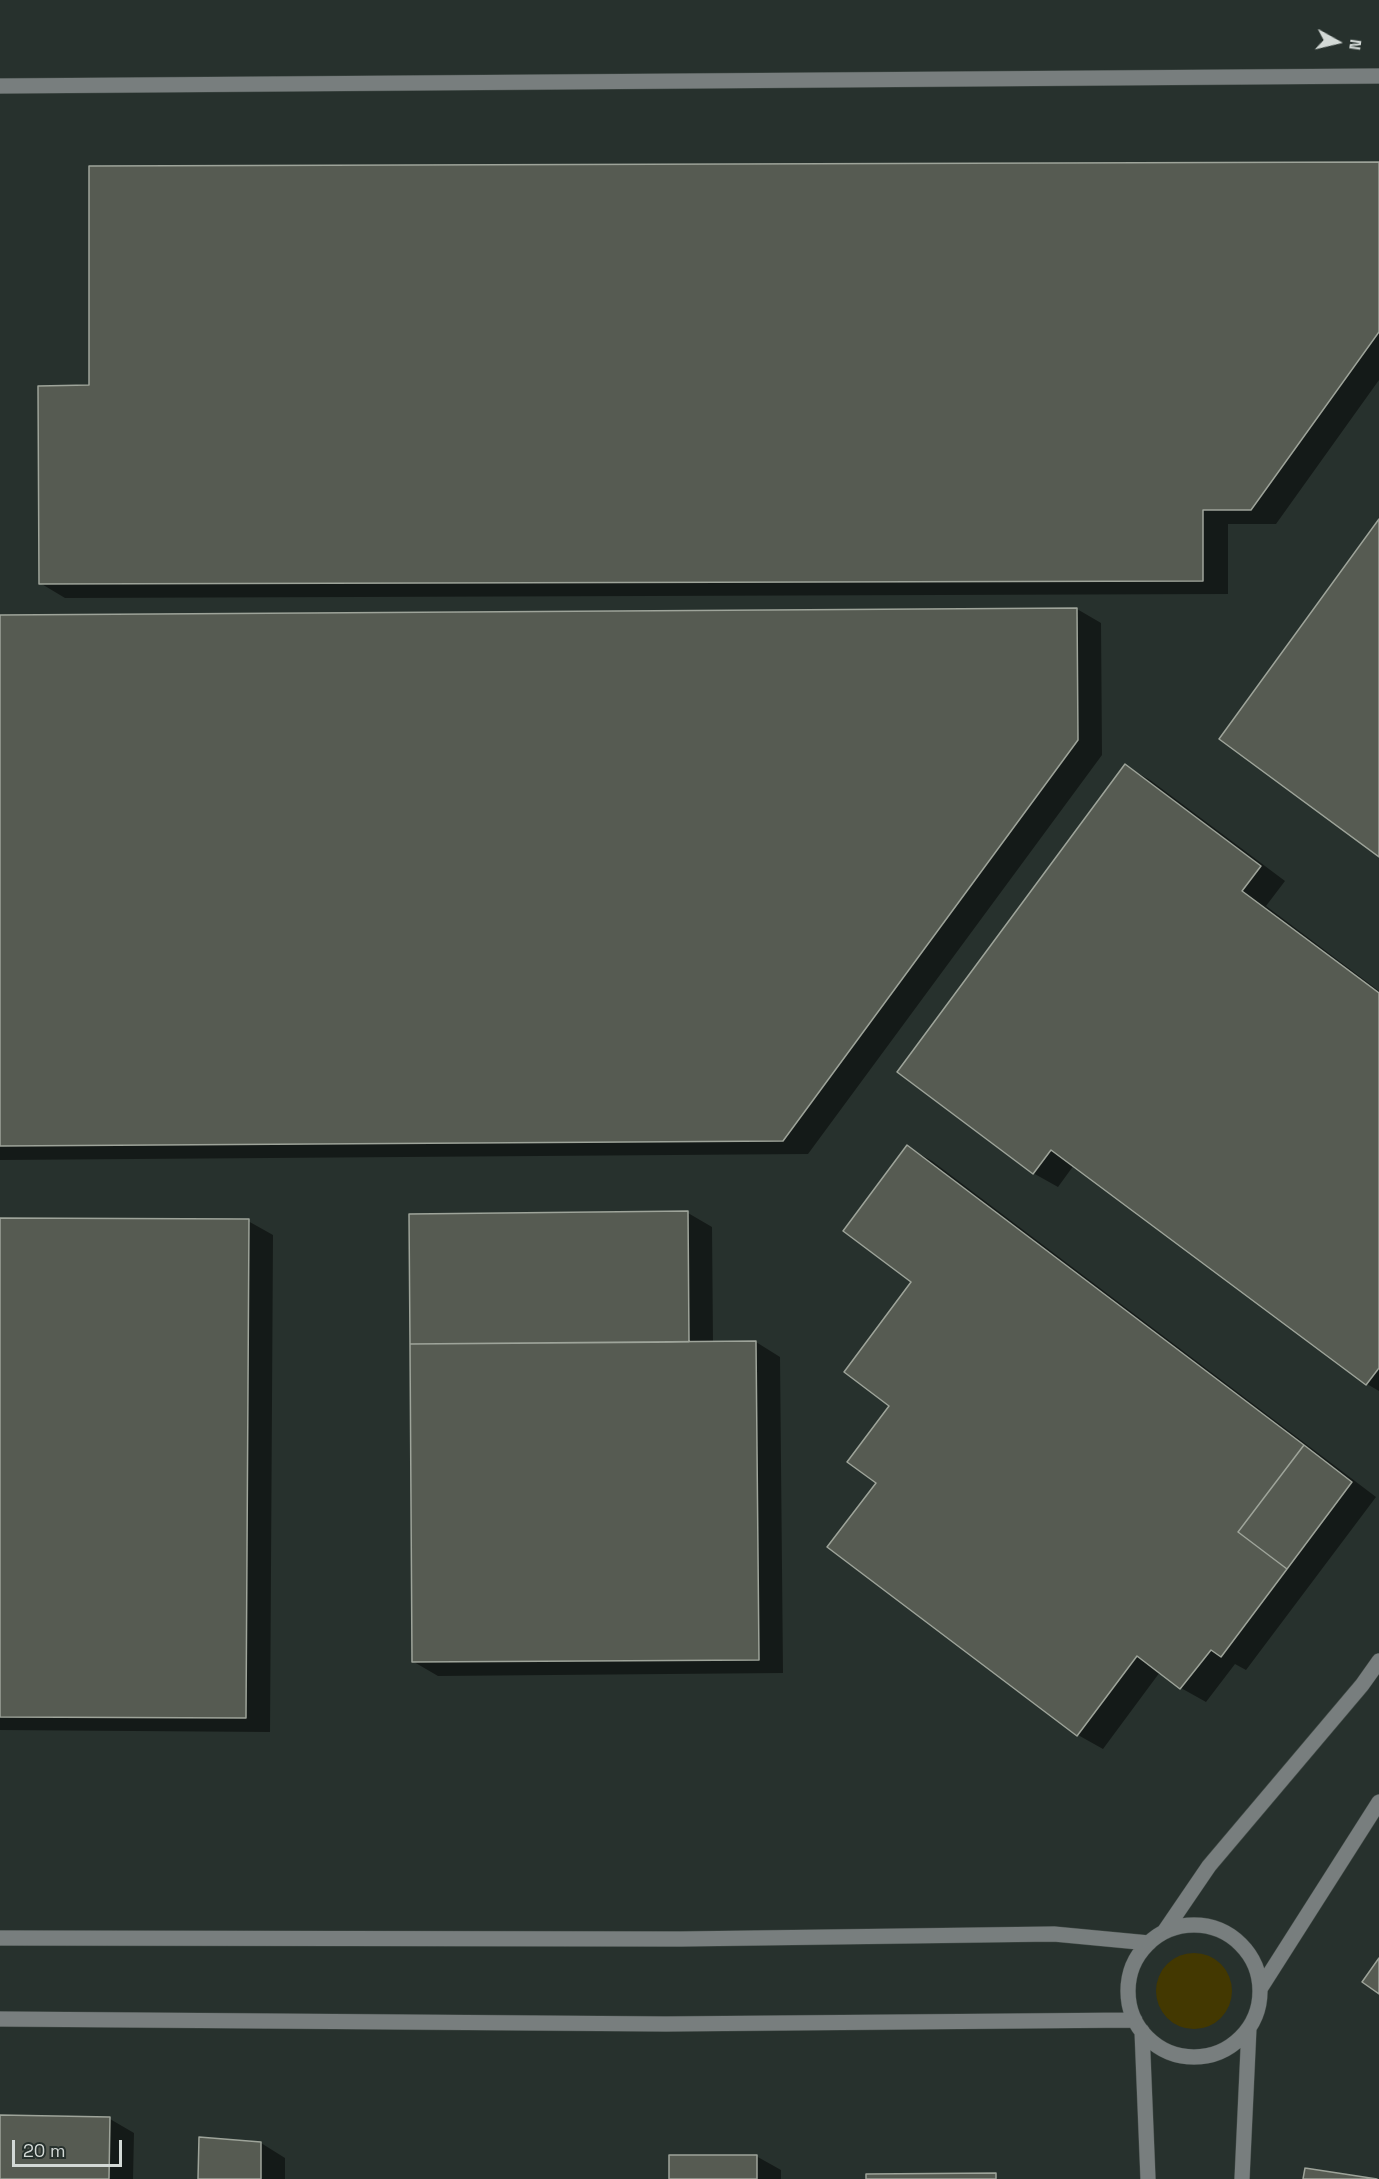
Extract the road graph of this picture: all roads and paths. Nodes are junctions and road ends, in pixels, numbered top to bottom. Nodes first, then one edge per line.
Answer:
1 (1379, 76) edge
2 (0, 86) edge
3 (1379, 1661) edge
4 (1379, 1802) edge
5 (1164, 1932) junction
6 (0, 1938) edge
7 (1149, 1943) junction
8 (1260, 1989) junction
9 (0, 2019) edge
10 (1138, 2025) junction
11 (1249, 2028) junction
12 (1148, 2179) edge
13 (1242, 2179) edge

1 - 2 street
3 - 5 street
4 - 8 street
5 - 7 street
5 - 8 street
6 - 7 street
7 - 10 street
8 - 11 street
9 - 10 street
10 - 11 street
10 - 12 street
11 - 13 street

